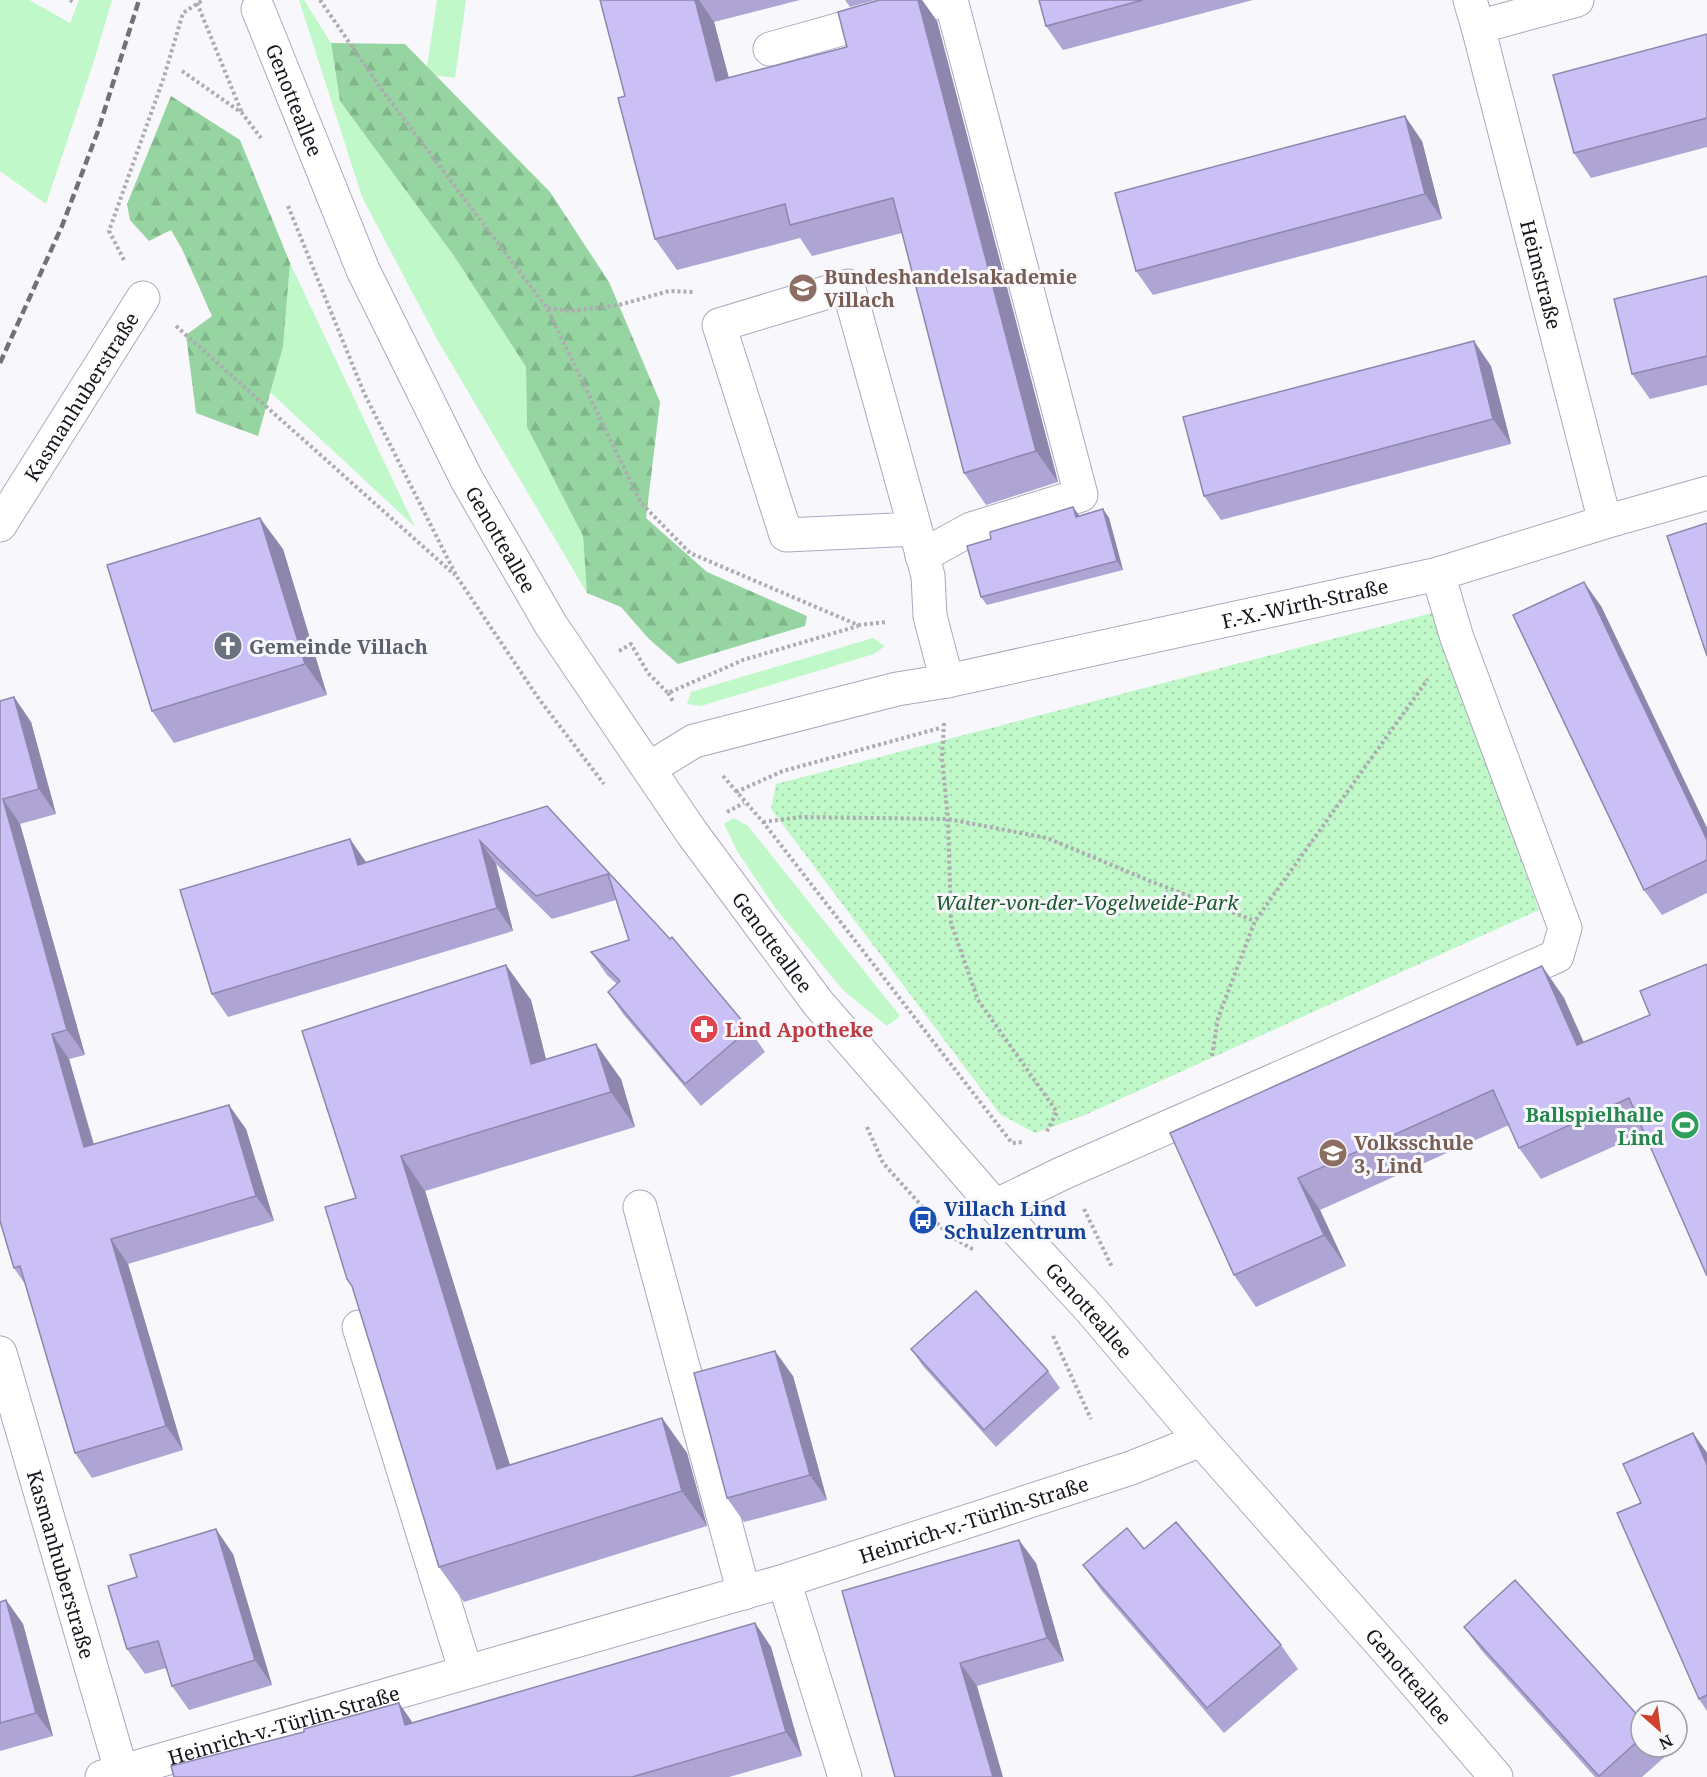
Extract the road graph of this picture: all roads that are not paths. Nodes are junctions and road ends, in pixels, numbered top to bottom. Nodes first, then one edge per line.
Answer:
1 (944, 0) edge
2 (951, 0) edge
3 (1577, 0) edge
4 (258, 9) dead end
5 (1474, 14) edge
6 (770, 49) dead end
7 (143, 298) road end
8 (1707, 493) edge
9 (1605, 522) junction
10 (0, 525) edge
11 (918, 542) junction
12 (1438, 574) junction
13 (947, 681) junction
14 (650, 768) junction
15 (995, 1206) junction
16 (640, 1207) dead end
17 (359, 1327) edge
18 (0, 1353) edge
19 (1201, 1440) junction
20 (784, 1581) junction
21 (744, 1593) junction
22 (466, 1672) junction
23 (115, 1775) edge
24 (844, 1777) edge
25 (1496, 1777) edge

1 - 6 street
2 - 11 street
3 - 5 street, Heimstraße
4 - 14 street, Genotteallee
5 - 9 street, Heimstraße
7 - 10 street, Kasmanhuberstraße
8 - 9 street, F.-X.-Wirth-Straße
9 - 12 street, F.-X.-Wirth-Straße
11 - 11 street
11 - 13 street
12 - 13 street, F.-X.-Wirth-Straße
12 - 15 street
13 - 14 street, F.-X.-Wirth-Straße
14 - 15 street, Genotteallee
15 - 19 street, Genotteallee
16 - 21 street
17 - 22 street
18 - 23 street, Kasmanhuberstraße
19 - 20 street, Heinrich-v.-Türlin-Straße
19 - 25 street, Genotteallee
20 - 21 street, Heinrich-v.-Türlin-Straße
20 - 24 street
21 - 22 street, Heinrich-v.-Türlin-Straße
22 - 23 street, Heinrich-v.-Türlin-Straße

